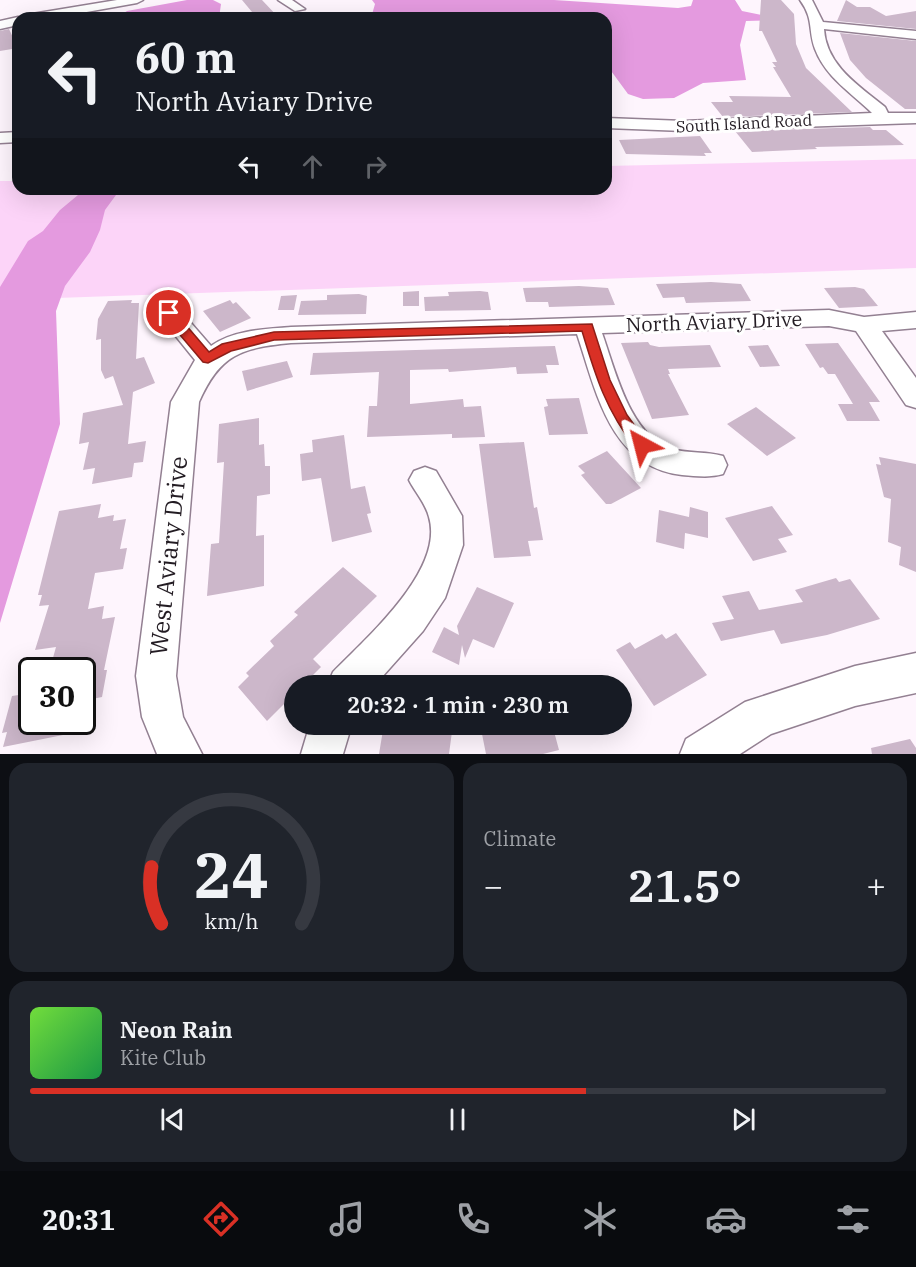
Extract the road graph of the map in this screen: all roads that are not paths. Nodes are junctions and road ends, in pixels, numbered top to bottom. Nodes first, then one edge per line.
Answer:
1 (137, 0) edge
2 (284, 0) edge
3 (806, 0) edge
4 (299, 9) dead end
5 (67, 12) edge
6 (820, 26) junction
7 (916, 35) edge
8 (882, 117) junction
9 (916, 118) edge
10 (612, 123) edge
11 (169, 313) dead end
12 (916, 320) edge
13 (864, 325) junction
14 (587, 327) junction
15 (208, 359) junction
16 (916, 398) edge
17 (712, 465) dead end
18 (425, 480) dead end
19 (916, 673) edge
20 (357, 675) edge
21 (328, 735) edge
22 (715, 751) edge
23 (181, 754) edge
24 (322, 754) edge

1 - 5 street
2 - 4 street
3 - 6 street
6 - 7 street
6 - 8 street
8 - 9 street, South Island Road
8 - 10 street, South Island Road
11 - 15 street
12 - 13 street, North Aviary Drive
13 - 14 street, North Aviary Drive
13 - 16 street
14 - 15 street, North Aviary Drive
14 - 17 street
15 - 23 street, West Aviary Drive
18 - 20 street
19 - 22 street
21 - 24 street

